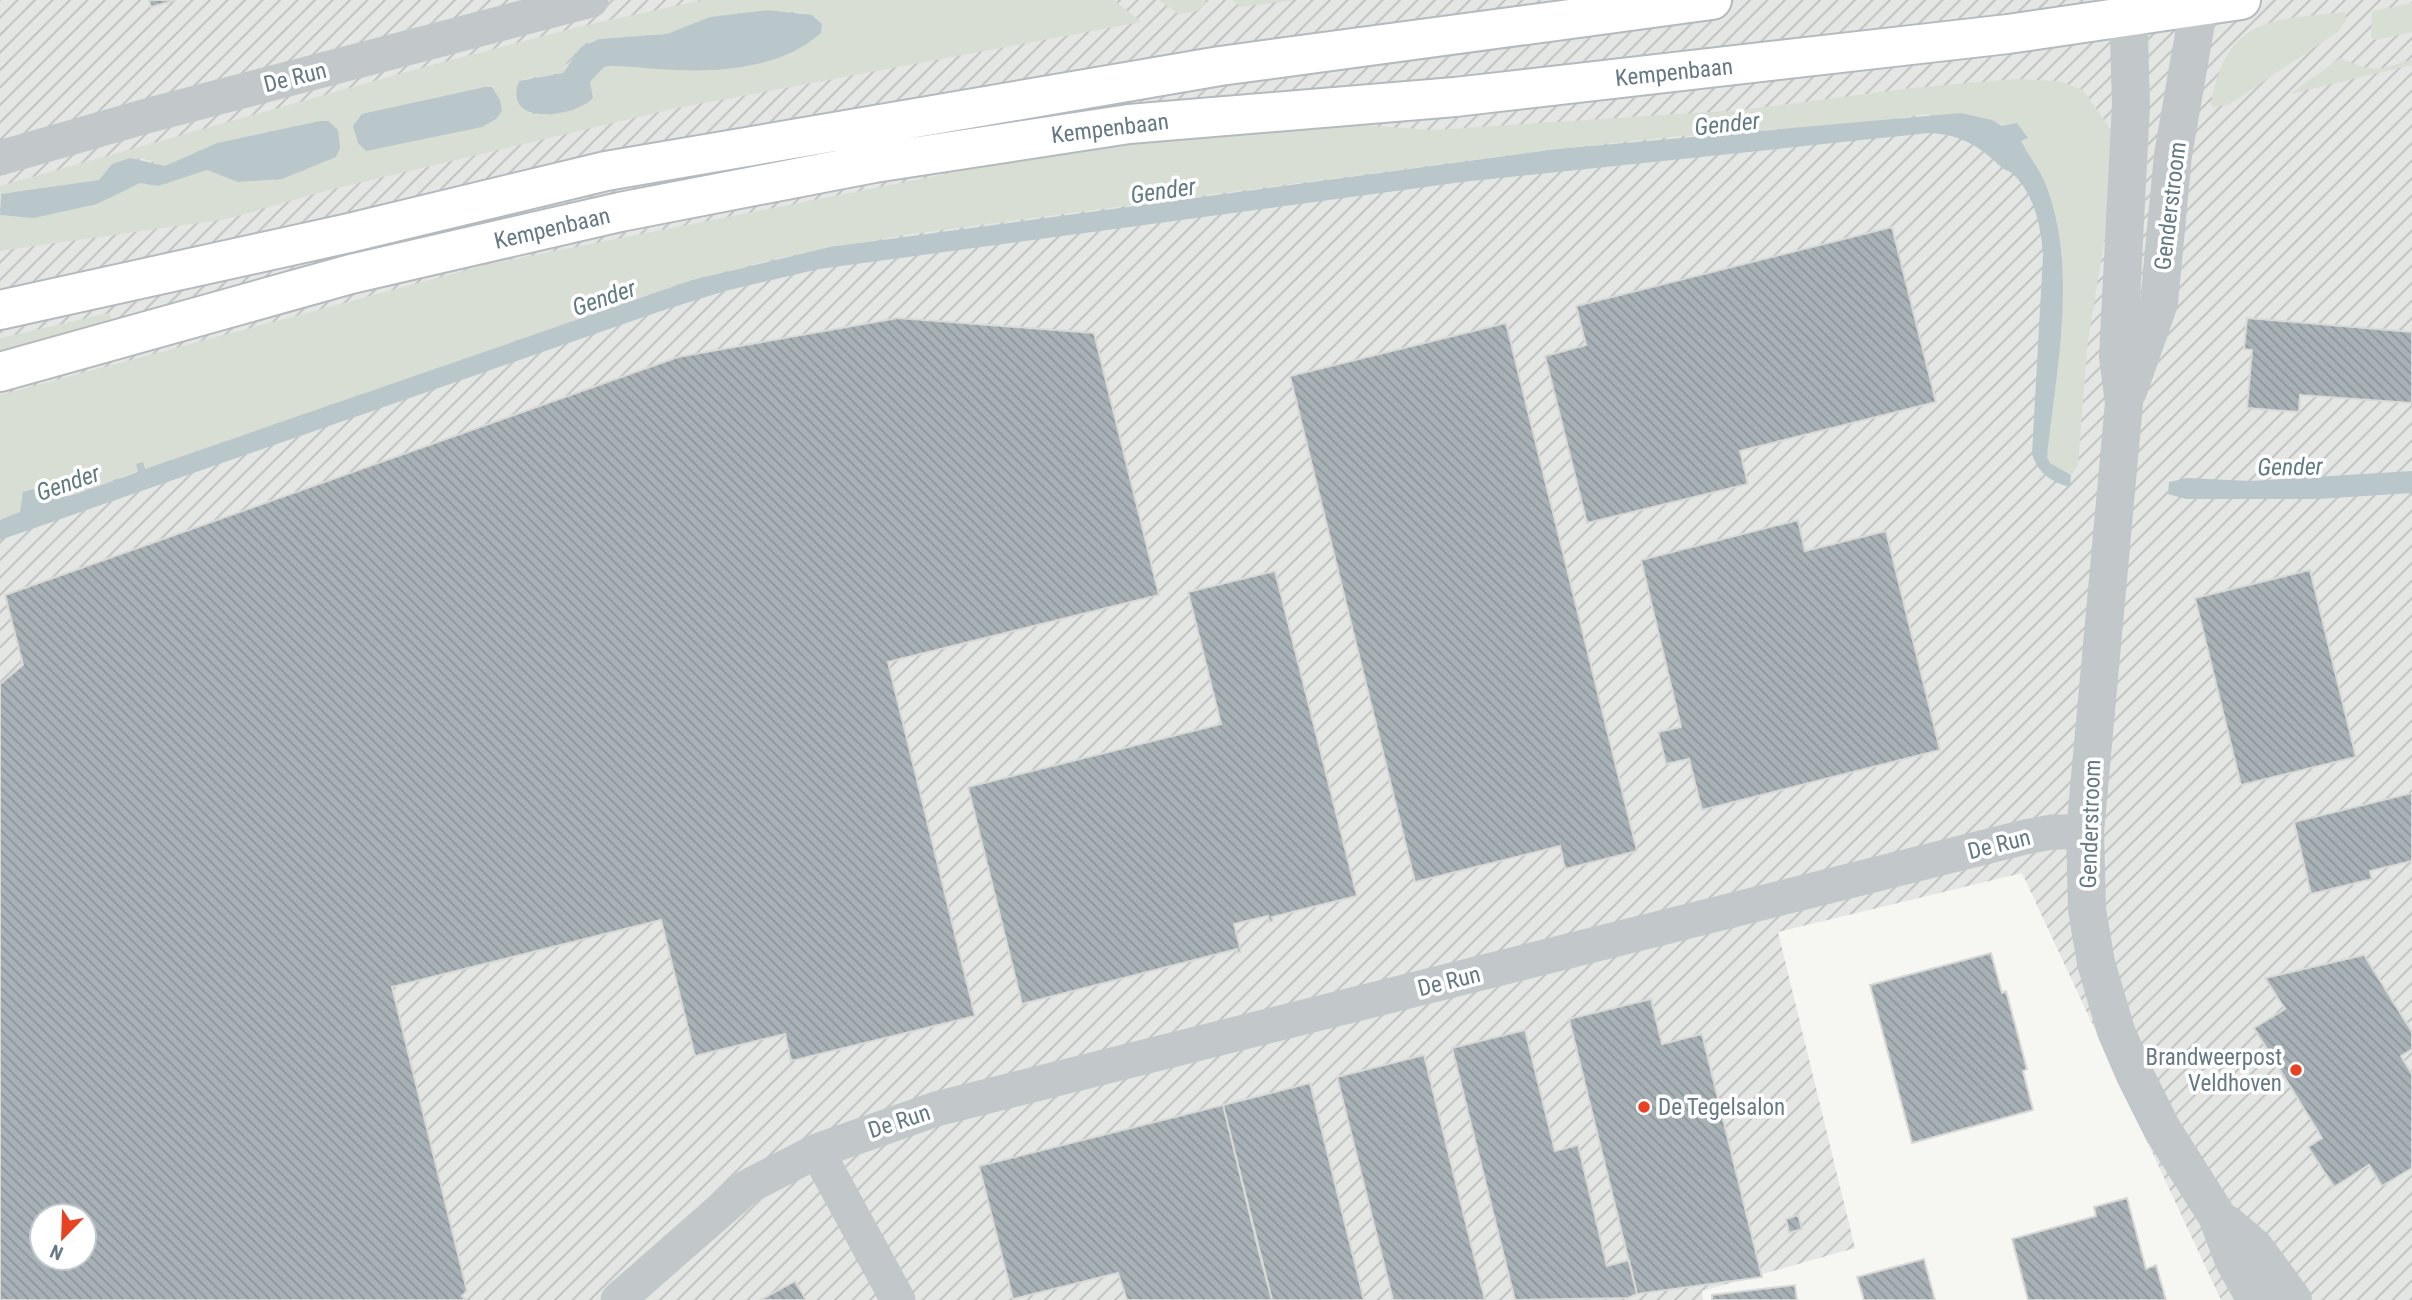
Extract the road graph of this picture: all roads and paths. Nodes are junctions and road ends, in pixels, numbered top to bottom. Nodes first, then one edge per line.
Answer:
1 (591, 0) edge
2 (1712, 0) edge
3 (2241, 0) edge
4 (2199, 3) edge
5 (2127, 8) edge
6 (0, 158) edge
7 (0, 310) edge
8 (0, 372) edge
9 (2124, 403) junction
10 (2085, 832) junction
11 (817, 1151) junction
12 (2217, 1216) junction
13 (618, 1300) edge
14 (898, 1300) edge
15 (2256, 1300) edge
16 (2292, 1300) edge

1 - 6 street, De Run
2 - 7 main road, Kempenbaan
3 - 4 main road, Kempenbaan
4 - 5 main road, Kempenbaan
4 - 9 street, Genderstroom
5 - 8 main road, Kempenbaan
5 - 9 street, Genderstroom
9 - 10 street, Genderstroom
10 - 11 street, De Run
10 - 12 street, Genderstroom
11 - 13 street, De Run
11 - 14 street
12 - 15 street, Genderstroom
12 - 16 street, Genderstroom

